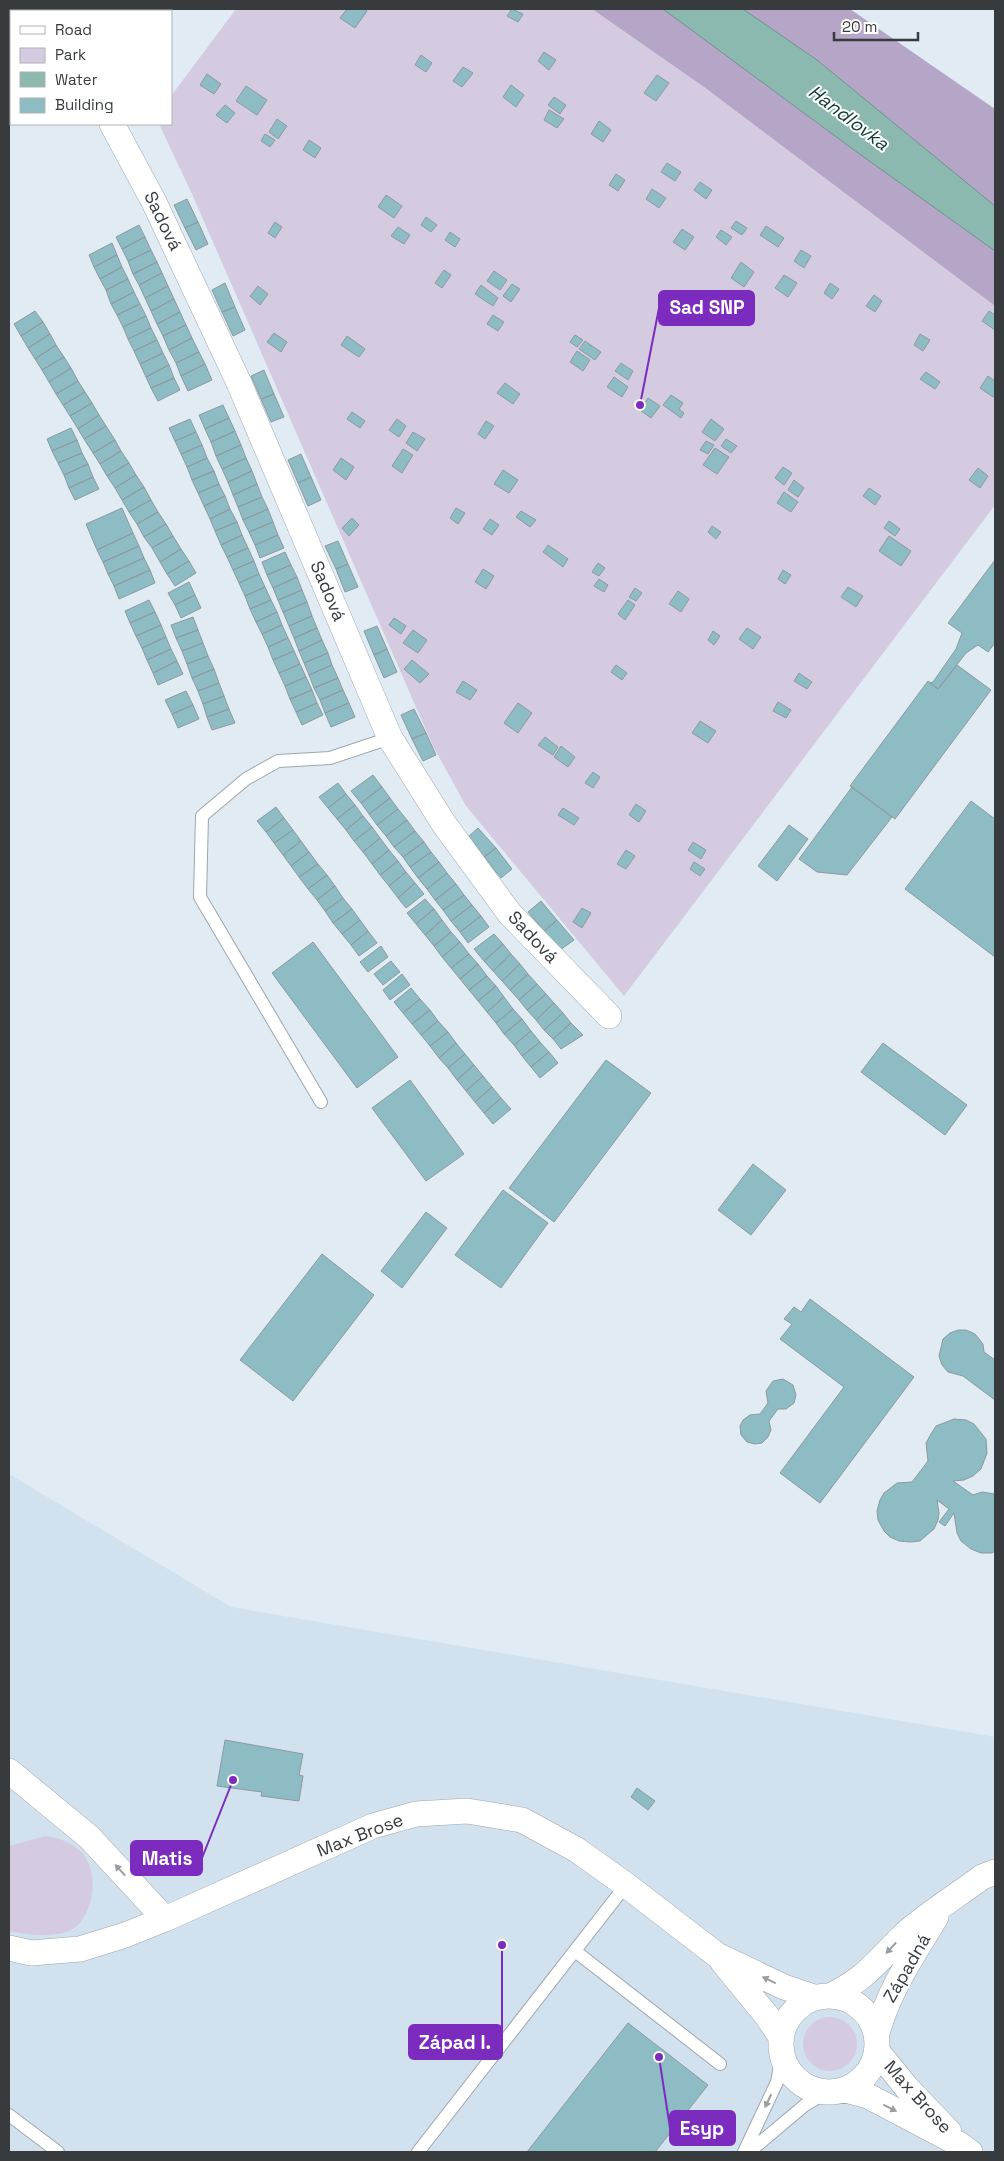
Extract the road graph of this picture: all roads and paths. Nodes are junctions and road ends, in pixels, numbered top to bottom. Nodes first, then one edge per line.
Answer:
1 (113, 125) edge
2 (390, 738) junction
3 (609, 1016) dead end
4 (321, 1102) dead end
5 (9, 1771) edge
6 (995, 1872) edge
7 (626, 1885) junction
8 (942, 1906) junction
9 (165, 1919) junction
10 (9, 1948) edge
11 (575, 1951) junction
12 (717, 1955) junction
13 (823, 1996) junction
14 (877, 2042) junction
15 (782, 2046) junction
16 (720, 2064) dead end
17 (836, 2091) junction
18 (9, 2115) edge
19 (964, 2148) edge
20 (58, 2152) edge
21 (418, 2152) edge
22 (744, 2152) edge
23 (749, 2152) edge

1 - 2 street, Sadová
2 - 3 street, Sadová
2 - 4 lane
9 -> 5 street
6 - 8 street, Západná
7 - 9 street, Max Brose
7 - 11 lane
7 - 12 street, Max Brose
8 -> 13 street, Západná
8 - 14 street, Západná
9 - 10 street, Max Brose
11 - 16 lane
11 - 21 lane
13 -> 12 street, Max Brose
12 - 15 street, Max Brose
13 - 14 street, Max Brose
13 - 15 street
14 - 17 street, Max Brose
14 - 19 street, Max Brose
15 - 17 street, Max Brose
15 -> 22 lane
17 -> 19 street, Max Brose
17 - 23 lane
18 - 20 lane

